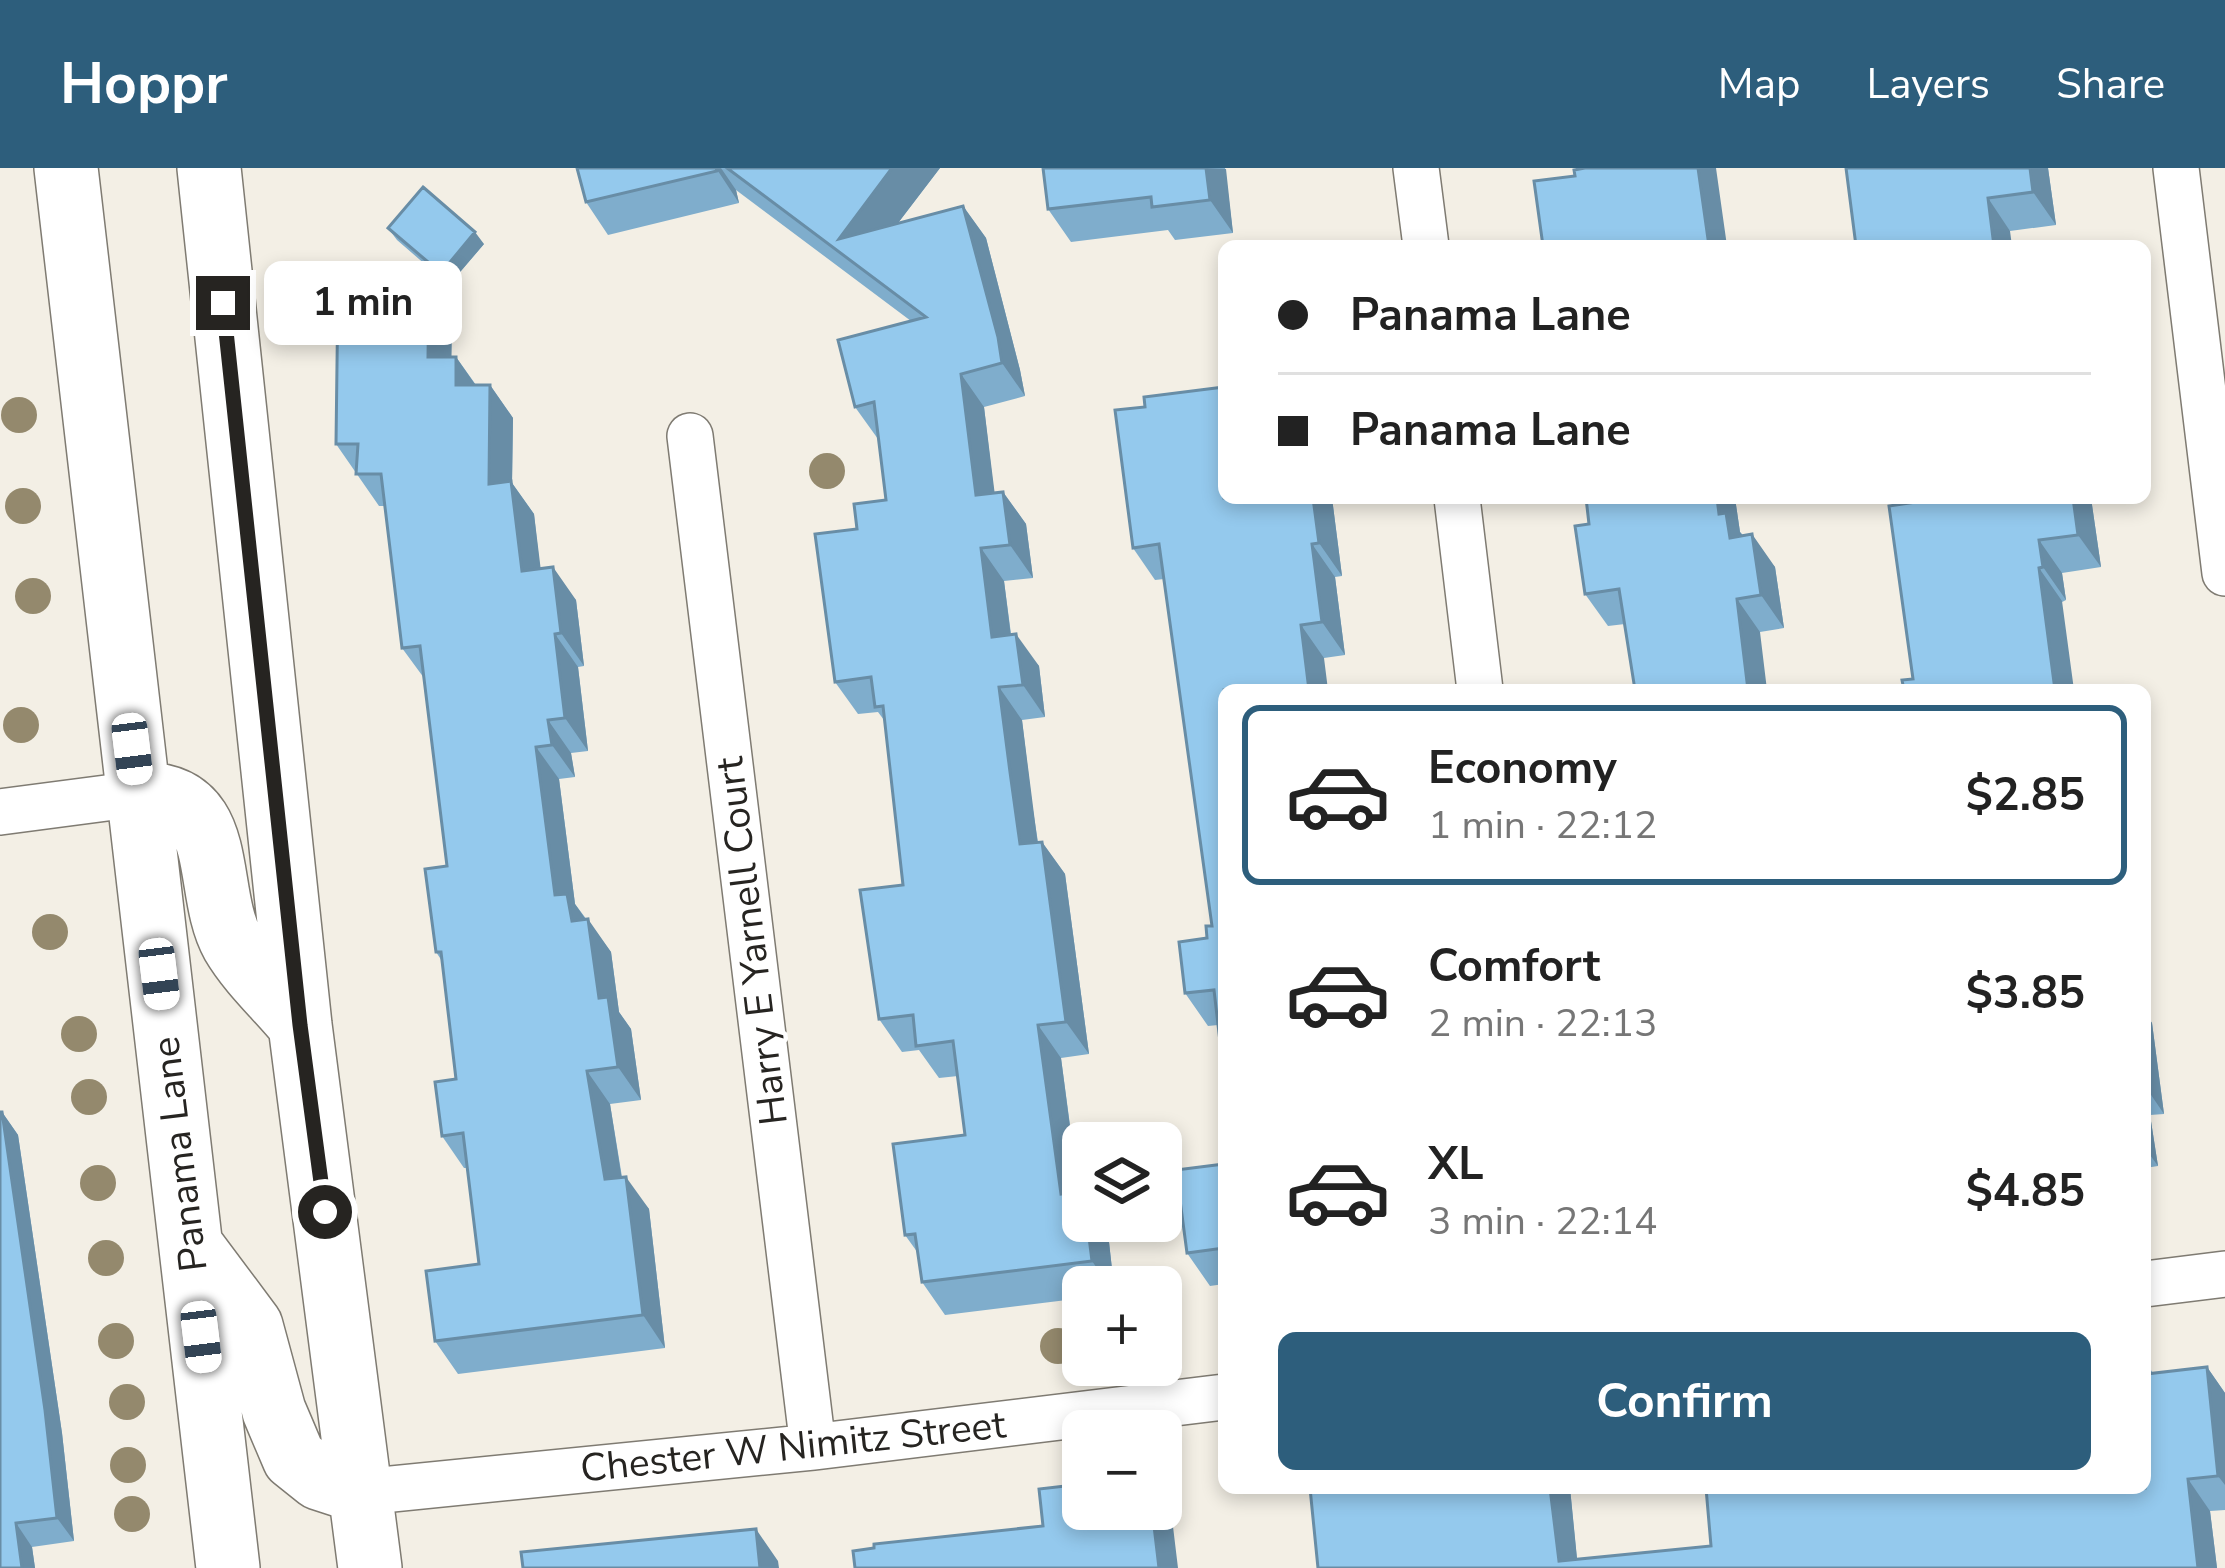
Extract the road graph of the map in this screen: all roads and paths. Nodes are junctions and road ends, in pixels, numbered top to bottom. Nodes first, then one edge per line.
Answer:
1 (66, 168) edge
2 (208, 168) edge
3 (1417, 168) edge
4 (2176, 168) edge
5 (1425, 240) edge
6 (690, 436) dead end
7 (1458, 504) edge
8 (2225, 573) edge
9 (1479, 684) edge
10 (137, 794) junction
11 (0, 812) edge
12 (300, 1025) junction
13 (191, 1245) junction
14 (2225, 1274) edge
15 (2151, 1283) edge
16 (1218, 1398) edge
17 (813, 1447) junction
18 (362, 1492) junction
19 (228, 1568) edge
20 (370, 1568) edge

1 - 10 main road, Panama Lane
2 - 12 main road
3 - 5 street
4 - 8 street
6 - 17 street, Harry E Yarnell Court
7 - 9 street
10 - 11 street
10 - 12 main road
10 - 13 main road, Panama Lane
12 - 18 main road
13 - 18 main road
13 - 19 main road, Panama Lane
14 - 15 street
16 - 17 street, Chester W Nimitz Street
17 - 18 street, Chester W Nimitz Street
18 - 20 main road

